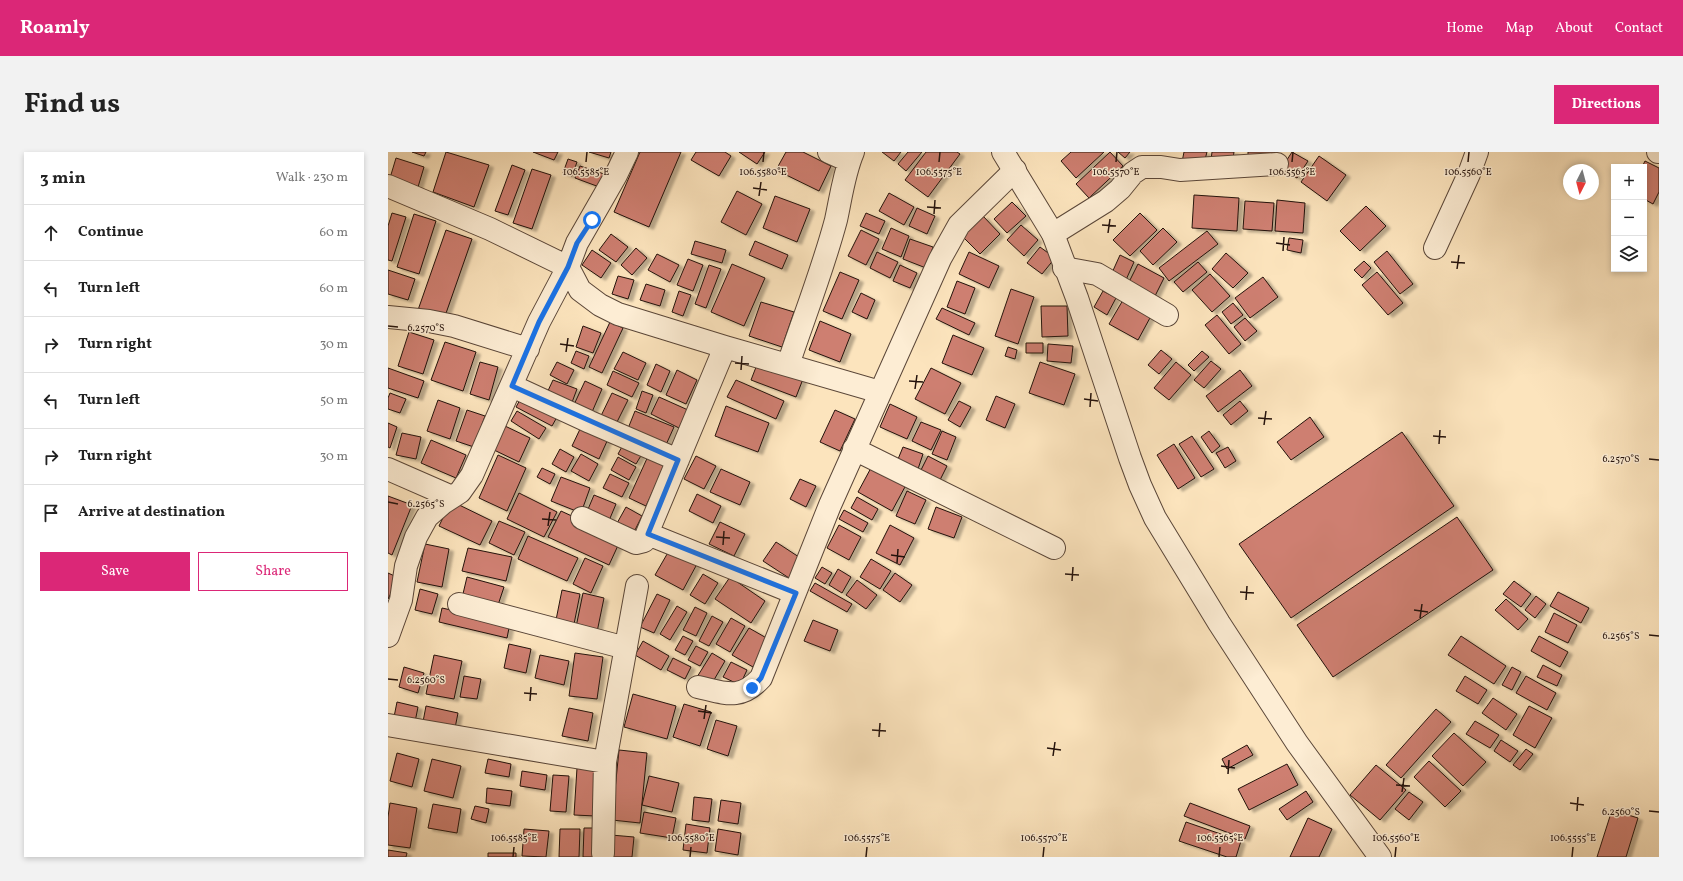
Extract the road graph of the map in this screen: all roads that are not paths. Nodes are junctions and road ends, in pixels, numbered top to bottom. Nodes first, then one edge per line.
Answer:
1 (626, 152) edge
2 (829, 152) edge
3 (1003, 152) edge
4 (1477, 152) edge
5 (851, 156) edge
6 (1277, 164) dead end
7 (1015, 170) junction
8 (388, 186) edge
9 (1053, 234) junction
10 (1435, 248) dead end
11 (568, 267) junction
12 (1064, 268) junction
13 (1167, 315) dead end
14 (388, 317) edge
15 (725, 347) junction
16 (528, 349) junction
17 (788, 365) junction
18 (512, 386) junction
19 (880, 392) junction
20 (854, 449) junction
21 (678, 460) junction
22 (388, 469) edge
23 (452, 497) junction
24 (582, 518) dead end
25 (648, 534) junction
26 (1054, 548) dead end
27 (637, 586) dead end
28 (796, 593) junction
29 (459, 604) dead end
30 (388, 633) edge
31 (626, 648) junction
32 (698, 687) dead end
33 (388, 725) edge
34 (605, 762) junction
35 (603, 853) dead end
36 (1380, 857) edge

1 - 11 street
2 - 5 street
3 - 7 street
4 - 10 street
5 - 17 street
6 - 9 street
7 - 9 street
7 - 19 street
8 - 11 street
9 - 12 street
11 - 15 street
11 - 16 street
12 - 13 street
12 - 36 street
14 - 16 street
15 - 17 street
15 - 21 street
16 - 18 street
17 - 19 street
18 - 21 street
18 - 23 street
19 - 20 street
20 - 26 street
20 - 28 street
21 - 25 street
22 - 23 street
23 - 30 street
24 - 25 street
25 - 28 street
27 - 31 street
28 - 32 street
29 - 31 street
31 - 34 street
33 - 34 street
34 - 35 street

